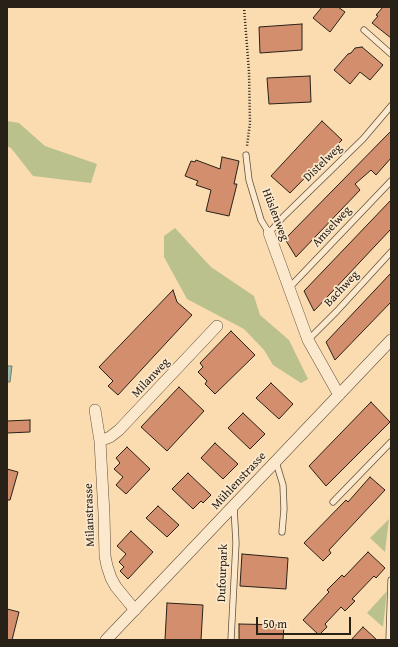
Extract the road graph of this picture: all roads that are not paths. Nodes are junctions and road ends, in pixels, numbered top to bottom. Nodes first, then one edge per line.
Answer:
1 (364, 30) dead end
2 (391, 54) edge
3 (391, 106) edge
4 (246, 155) road end
5 (391, 181) edge
6 (269, 233) junction
7 (391, 252) edge
8 (289, 288) junction
9 (217, 326) dead end
10 (308, 340) junction
11 (391, 340) edge
12 (339, 395) junction
13 (95, 410) dead end
14 (100, 441) junction
15 (391, 442) edge
16 (276, 462) junction
17 (333, 502) dead end
18 (234, 506) junction
19 (282, 532) dead end
20 (391, 580) edge
21 (135, 610) junction
22 (106, 640) edge
23 (231, 640) edge
24 (389, 640) edge

1 - 2 lane
3 - 6 lane, Distelweg
4 - 6 lane, Hüslenweg
5 - 8 lane, Amselweg
6 - 8 street, Hüslenweg
7 - 10 lane, Bachweg
8 - 10 street, Hüslenweg
9 - 14 street, Milanweg
10 - 12 street, Hüslenweg
11 - 12 street, Mühlenstrasse
12 - 16 street, Mühlenstrasse
13 - 14 street, Milanstrasse
14 - 21 street, Milanstrasse
15 - 17 lane
16 - 18 street, Mühlenstrasse
16 - 19 lane
18 - 21 street, Mühlenstrasse
18 - 23 lane, Dufourpark
20 - 24 lane
21 - 22 street, Mühlenstrasse

